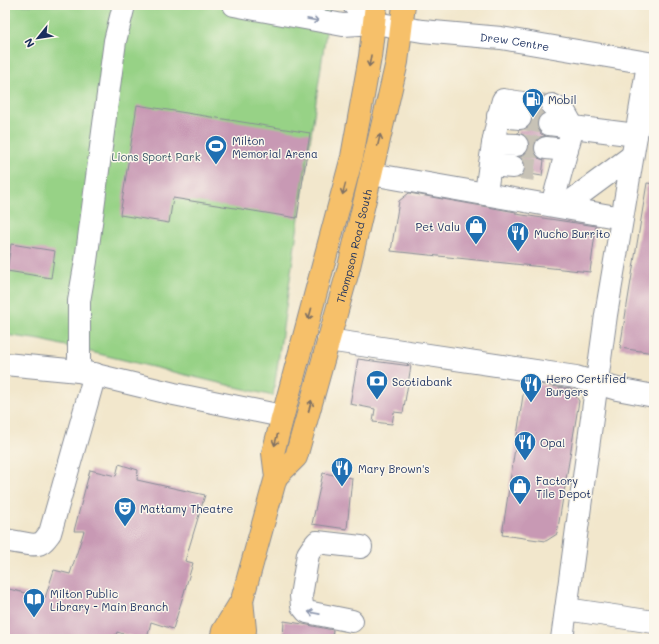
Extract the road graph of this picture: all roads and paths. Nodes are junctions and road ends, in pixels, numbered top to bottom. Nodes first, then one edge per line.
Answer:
1 (124, 5) edge
2 (234, 5) edge
3 (354, 5) edge
4 (404, 5) edge
5 (375, 14) edge
6 (402, 28) junction
7 (651, 64) edge
8 (511, 109) dead end
9 (551, 114) tunnel mouth
10 (573, 128) junction
11 (636, 135) junction
12 (493, 144) junction
13 (517, 145) tunnel mouth
14 (632, 156) junction
15 (490, 166) junction
16 (514, 167) tunnel mouth
17 (371, 174) junction
18 (486, 194) junction
19 (557, 206) junction
20 (622, 218) junction
21 (328, 340) junction
22 (5, 364) edge
23 (87, 372) junction
24 (597, 383) junction
25 (654, 396) edge
26 (282, 416) junction
27 (276, 476) junction
28 (5, 540) edge
29 (361, 547) dead end
30 (242, 600) junction
31 (566, 609) junction
32 (352, 621) dead end
33 (654, 622) edge
34 (221, 639) edge
35 (242, 639) edge
36 (562, 639) edge

1 - 23 street
2 -> 5 street, Drew Centre
3 - 5 street
4 - 6 main road, Thompson Road South
5 - 6 street, Drew Centre
5 -> 26 main road, Thompson Road South
6 - 7 street, Drew Centre
17 -> 6 main road, Thompson Road South
7 - 11 street
8 - 12 street
9 - 10 street
10 - 11 street
10 - 19 street
11 - 14 street
12 - 13 street
12 - 15 street
14 - 19 street
14 - 20 street
15 - 16 street
15 - 18 street
17 - 18 street
17 - 21 main road, Thompson Road South
18 - 19 street
19 - 20 street
20 - 24 street
21 - 24 street
27 -> 21 main road, Thompson Road South
22 - 23 street
23 - 26 street
23 - 28 street
24 - 25 street
24 - 31 street
26 -> 27 main road, Thompson Road South
27 - 30 main road, Thompson Road South
32 -> 29 street
30 - 34 main road, Thompson Road South
30 - 35 main road, Thompson Road South
31 - 33 street
31 - 36 street

